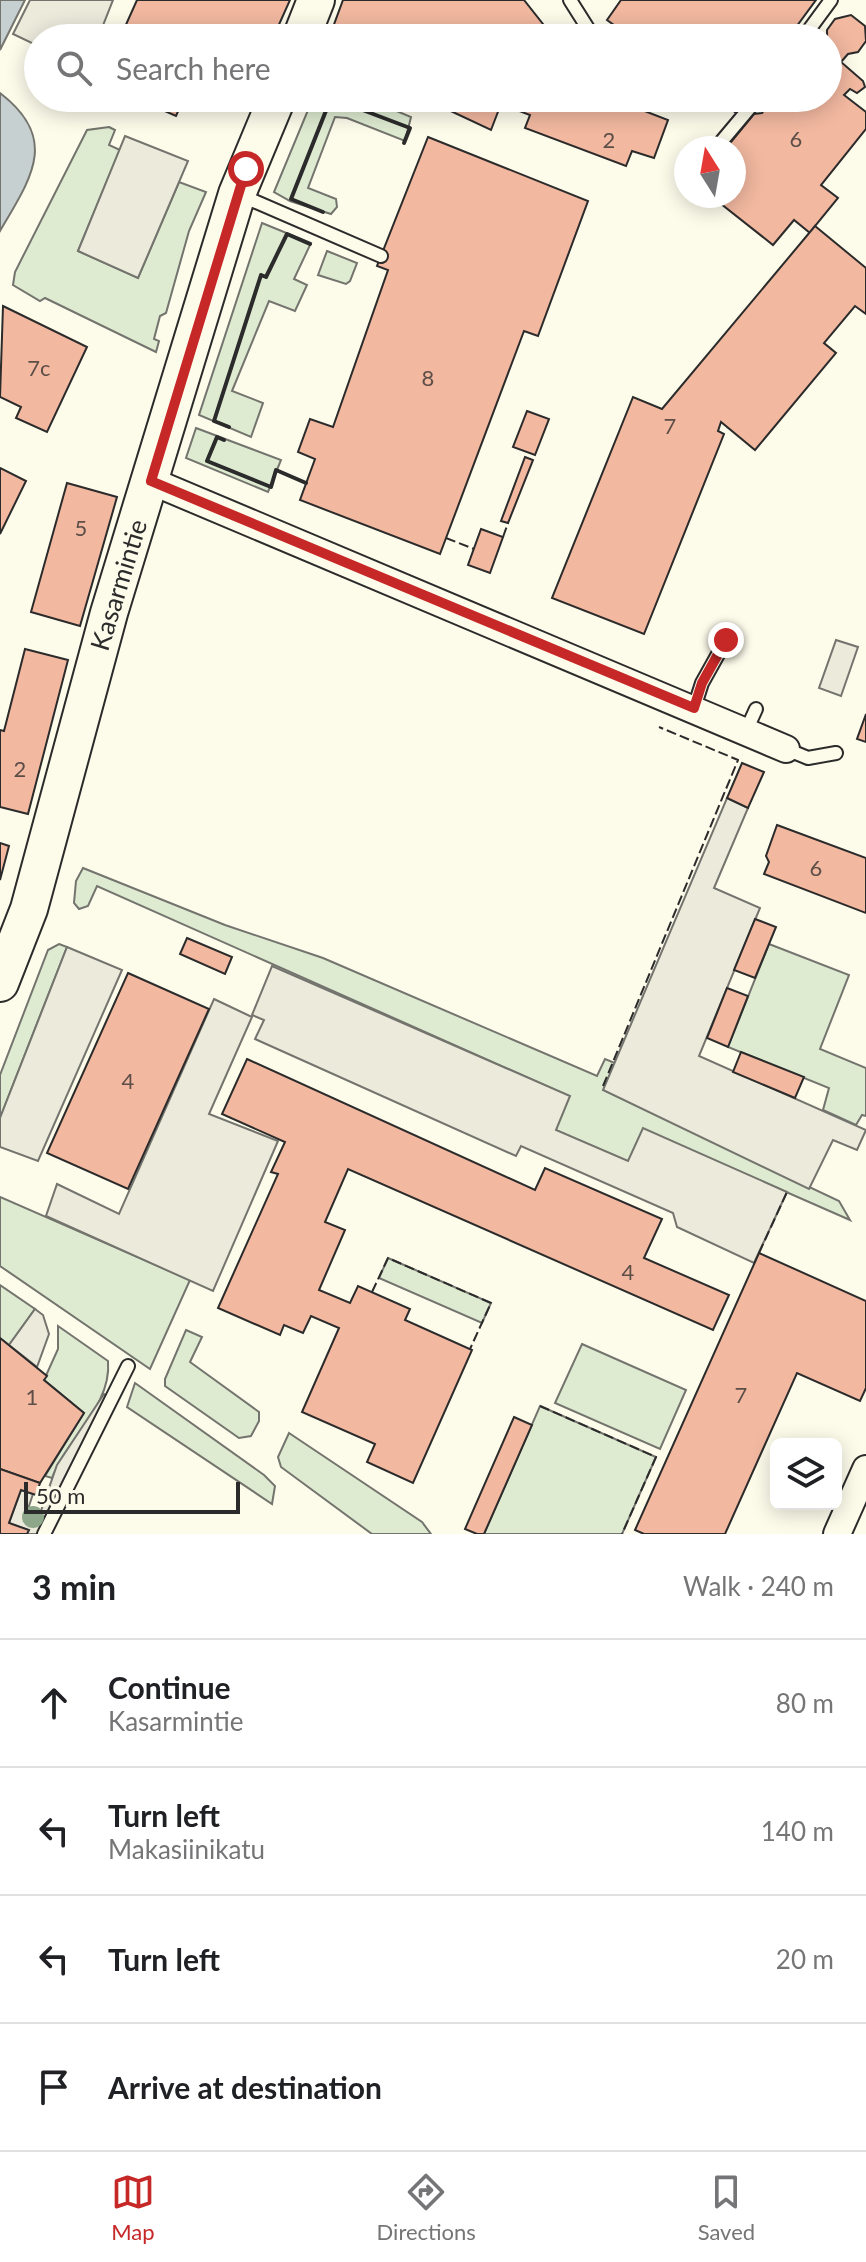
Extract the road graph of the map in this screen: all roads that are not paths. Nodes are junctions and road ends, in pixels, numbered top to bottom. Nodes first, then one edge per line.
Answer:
1 (316, 0) edge
2 (570, 0) edge
3 (831, 0) edge
4 (307, 24) edge
5 (585, 24) edge
6 (813, 24) edge
7 (271, 112) edge
8 (746, 112) edge
9 (726, 136) edge
10 (237, 194) junction
11 (381, 256) dead end
12 (151, 481) junction
13 (726, 640) dead end
14 (694, 708) junction
15 (786, 749) joint
16 (836, 753) dead end
17 (10, 931) edge
18 (0, 983) edge
19 (128, 1366) dead end
20 (866, 1469) edge
21 (44, 1534) edge
22 (837, 1534) edge

1 - 4 street
2 - 5 lane
3 - 6 lane
7 - 10 street, Kasarmintie
8 - 9 lane
10 - 11 lane
10 - 12 street, Kasarmintie
12 - 14 street
12 - 17 street, Kasarmintie
13 - 14 lane
14 - 15 street
15 - 16 lane
17 - 18 street, Kasarmintie
19 - 21 lane
20 - 22 street

